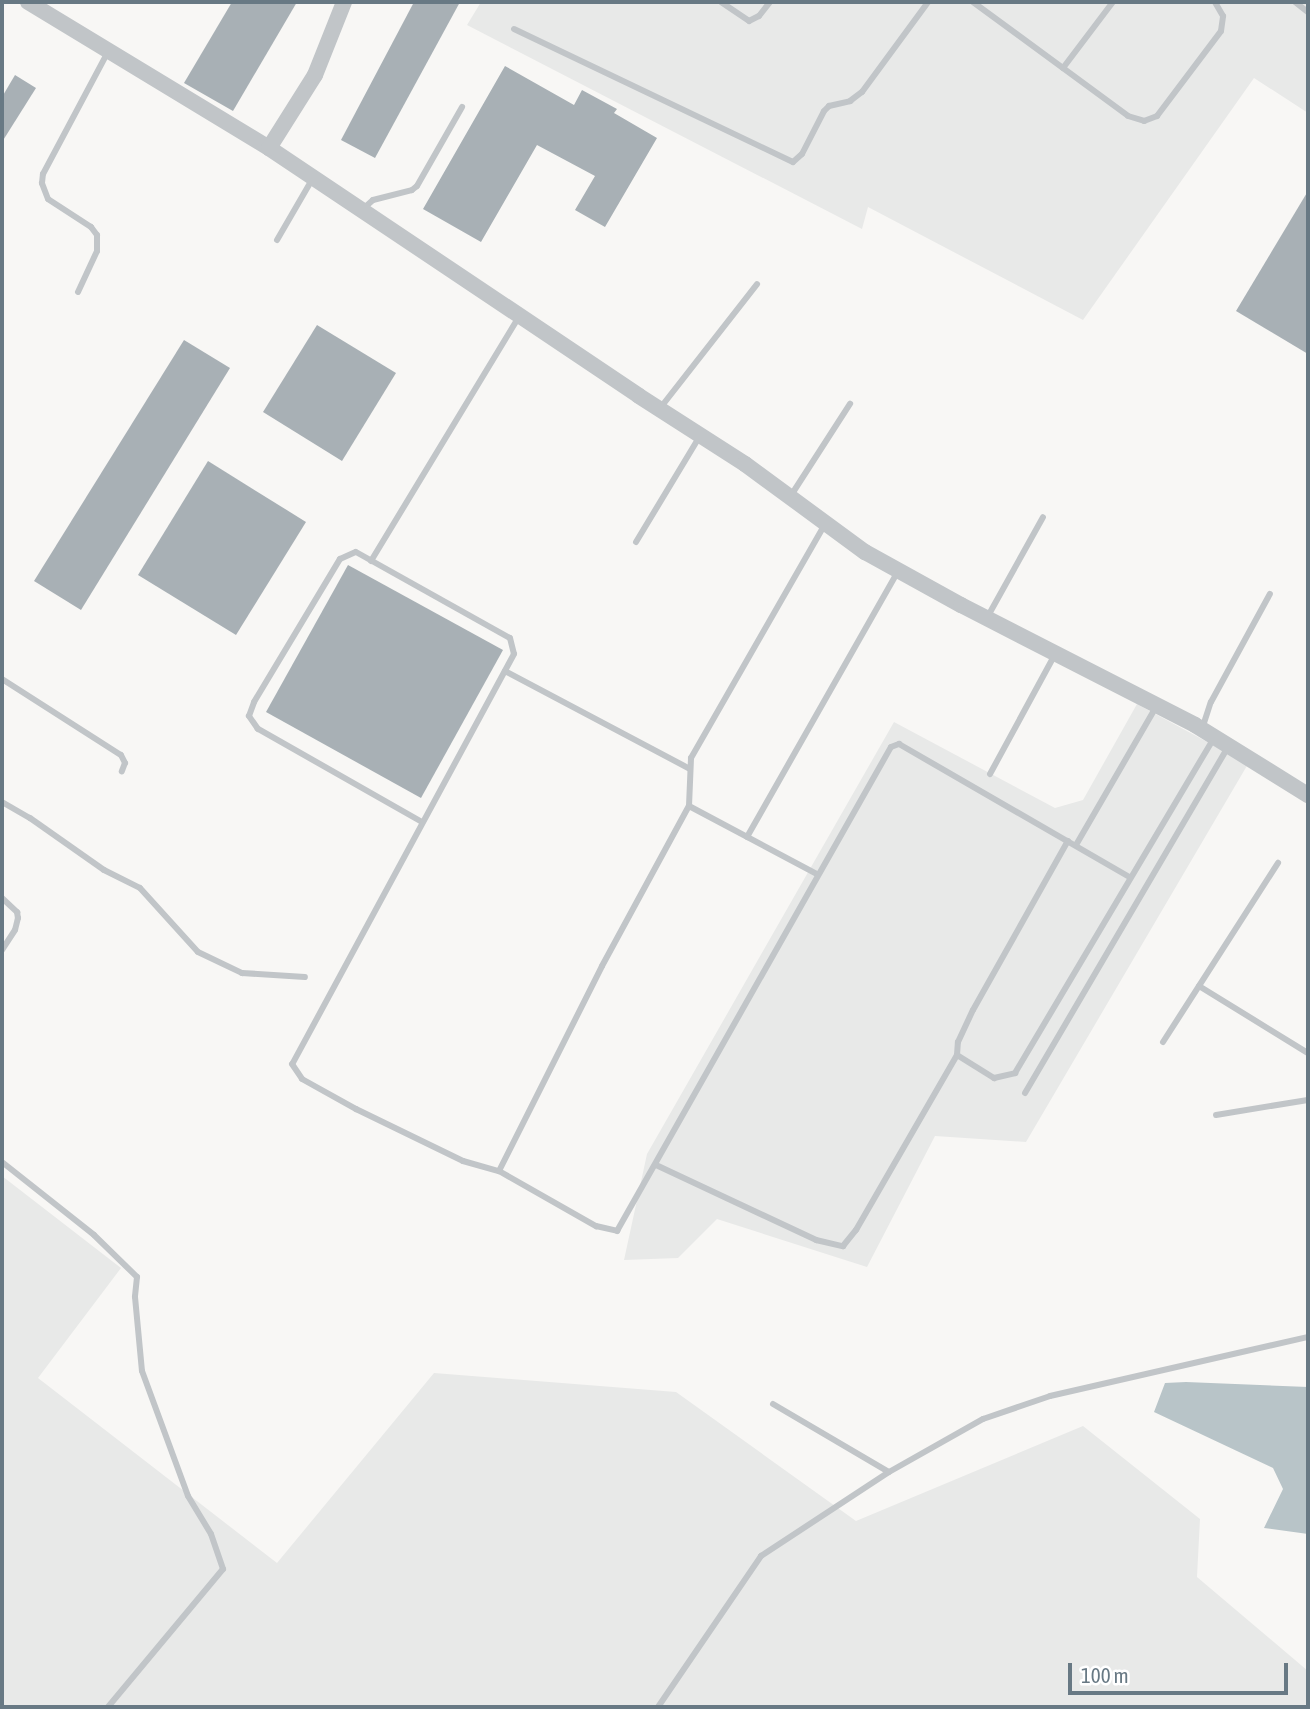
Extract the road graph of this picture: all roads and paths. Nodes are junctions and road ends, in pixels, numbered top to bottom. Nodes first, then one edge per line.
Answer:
1 (28, 2) edge
2 (344, 2) edge
3 (721, 2) edge
4 (770, 2) edge
5 (928, 2) edge
6 (973, 2) edge
7 (1113, 2) edge
8 (1215, 2) edge
9 (1295, 2) edge
10 (1308, 12) edge
11 (514, 29) dead end
12 (108, 52) junction
13 (1063, 68) junction
14 (463, 107) dead end
15 (269, 148) junction
16 (314, 177) junction
17 (362, 209) junction
18 (277, 240) dead end
19 (757, 284) dead end
20 (78, 292) dead end
21 (519, 316) junction
22 (850, 404) dead end
23 (659, 409) junction
24 (700, 435) junction
25 (789, 498) junction
26 (1043, 517) dead end
27 (825, 523) junction
28 (636, 542) dead end
29 (371, 561) junction
30 (899, 570) junction
31 (1270, 594) dead end
32 (987, 618) junction
33 (1055, 653) junction
34 (505, 671) junction
35 (2, 679) edge
36 (1157, 705) junction
37 (1209, 733) junction
38 (1230, 746) junction
39 (690, 769) junction
40 (122, 771) dead end
41 (990, 774) dead end
42 (1308, 795) edge
43 (2, 802) edge
44 (689, 806) junction
45 (422, 822) junction
46 (747, 837) junction
47 (1068, 841) junction
48 (1076, 845) junction
49 (1278, 863) dead end
50 (817, 874) junction
51 (1129, 877) junction
52 (2, 898) edge
53 (2, 950) edge
54 (305, 977) dead end
55 (1199, 986) junction
56 (1163, 1042) dead end
57 (1308, 1052) edge
58 (957, 1055) junction
59 (1025, 1093) dead end
60 (1308, 1100) edge
61 (1216, 1115) dead end
62 (2, 1162) edge
63 (656, 1165) junction
64 (499, 1171) junction
65 (1308, 1337) edge
66 (774, 1404) dead end
67 (889, 1472) junction
68 (108, 1707) edge
69 (658, 1707) edge

1 - 12 street
2 - 15 street
3 - 4 lane
5 - 11 lane
6 - 13 lane
7 - 13 lane
8 - 13 lane
9 - 10 lane
12 - 15 street
12 - 20 lane
14 - 17 lane
15 - 16 street
16 - 17 street
16 - 18 lane
17 - 21 street
19 - 23 lane
21 - 23 street
21 - 29 lane
22 - 25 lane
23 - 24 street
24 - 25 street
24 - 28 lane
25 - 27 street
26 - 32 lane
27 - 30 street
27 - 39 lane
29 - 34 lane
29 - 45 lane
30 - 32 street
30 - 46 lane
31 - 37 lane
32 - 33 street
33 - 36 street
33 - 41 lane
34 - 39 lane
34 - 45 lane
35 - 40 lane
36 - 37 street
36 - 48 lane
37 - 38 street
37 - 51 lane
38 - 42 street
38 - 59 lane
39 - 44 lane
43 - 54 lane
44 - 46 lane
44 - 64 lane
45 - 64 lane
46 - 50 lane
47 - 48 lane
47 - 50 lane
47 - 58 lane
48 - 51 lane
49 - 55 lane
50 - 63 lane
51 - 58 lane
52 - 53 lane
55 - 56 lane
55 - 57 lane
58 - 63 lane
60 - 61 lane
62 - 68 lane
63 - 64 lane
65 - 67 lane
66 - 67 lane
67 - 69 lane

